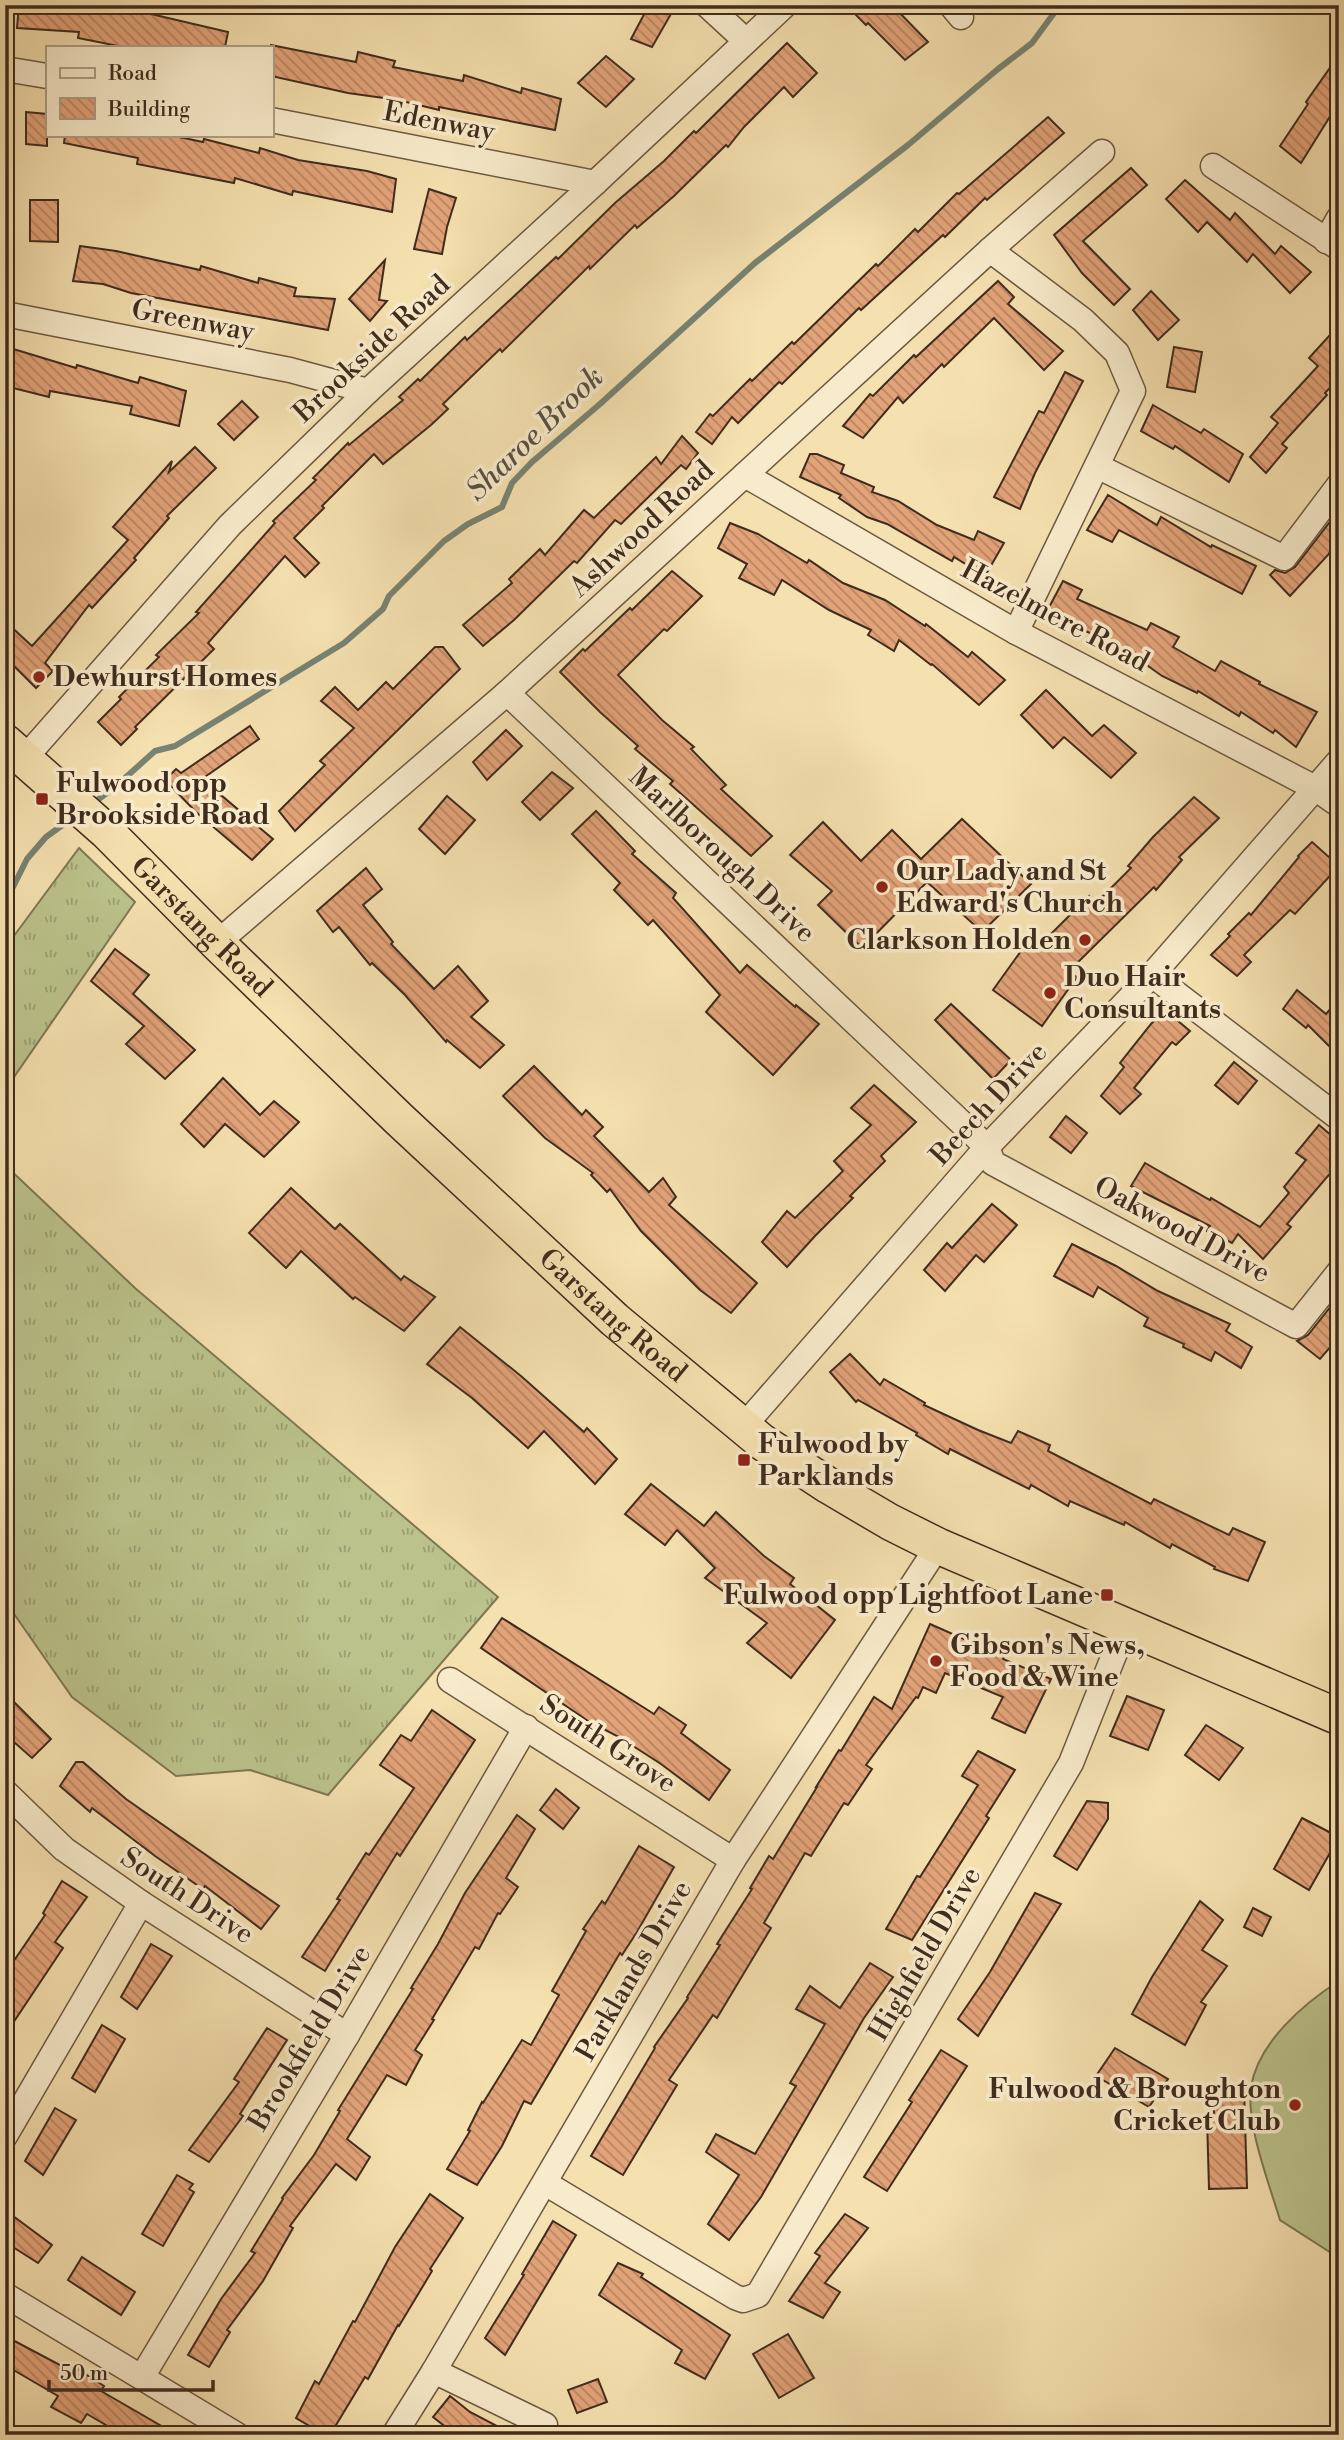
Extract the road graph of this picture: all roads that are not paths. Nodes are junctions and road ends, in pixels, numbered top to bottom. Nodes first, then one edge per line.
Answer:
1 (707, 5) edge
2 (785, 5) edge
3 (746, 41) junction
4 (5, 69) edge
5 (46, 76) edge
6 (273, 120) edge
7 (1102, 152) dead end
8 (1213, 166) dead end
9 (595, 183) junction
10 (1339, 218) edge
11 (1333, 244) edge
12 (990, 250) junction
13 (5, 314) edge
14 (368, 391) junction
15 (1097, 466) junction
16 (745, 475) junction
17 (1339, 485) edge
18 (1016, 632) junction
19 (507, 693) junction
20 (14, 750) edge
21 (1339, 761) edge
22 (1315, 788) junction
23 (1339, 805) edge
24 (217, 943) junction
25 (1152, 975) junction
26 (1339, 1118) edge
27 (987, 1147) junction
28 (1339, 1272) edge
29 (743, 1427) junction
30 (938, 1546) junction
31 (1126, 1625) junction
32 (450, 1679) dead end
33 (1339, 1717) edge
34 (526, 1727) junction
35 (5, 1792) edge
36 (733, 1860) junction
37 (141, 1903) junction
38 (346, 2035) junction
39 (5, 2136) edge
40 (545, 2183) junction
41 (5, 2295) edge
42 (434, 2371) junction
43 (142, 2377) junction
44 (545, 2425) dead end
45 (237, 2435) edge
46 (394, 2435) edge

1 - 3 street
2 - 3 street, Brookside Road
3 - 9 street, Brookside Road
4 - 5 street
6 - 9 street, Edenway
7 - 12 street, Ashwood Road
8 - 11 street
9 - 14 street, Brookside Road
10 - 11 street
12 - 15 street
12 - 16 street, Ashwood Road
13 - 14 street, Greenway
14 - 20 street, Brookside Road
15 - 17 street
15 - 18 street
16 - 18 street, Hazelmere Road
16 - 19 street, Ashwood Road
18 - 22 street, Hazelmere Road
19 - 24 street, Ashwood Road
19 - 27 street, Marlborough Drive
20 - 24 highway, Garstang Road
21 - 22 street, Beech Drive
22 - 23 street, Hazelmere Road
22 - 25 street, Beech Drive
24 - 29 highway, Garstang Road
25 - 26 street
25 - 27 street, Beech Drive
27 - 28 street, Oakwood Drive
27 - 29 street, Beech Drive
29 - 30 highway, Garstang Road
30 - 31 highway, Garstang Road
30 - 36 street, Parklands Drive
31 - 33 highway, Garstang Road
31 - 40 street, Highfield Drive
32 - 34 street, South Grove
34 - 36 street, South Grove
34 - 38 street, Brookfield Drive
35 - 37 street, South Drive
36 - 40 street, Parklands Drive
37 - 38 street, South Drive
37 - 39 street
38 - 43 street, Brookfield Drive
40 - 42 street, Parklands Drive
41 - 43 street
42 - 44 street
42 - 46 street, Parklands Drive
43 - 45 street

